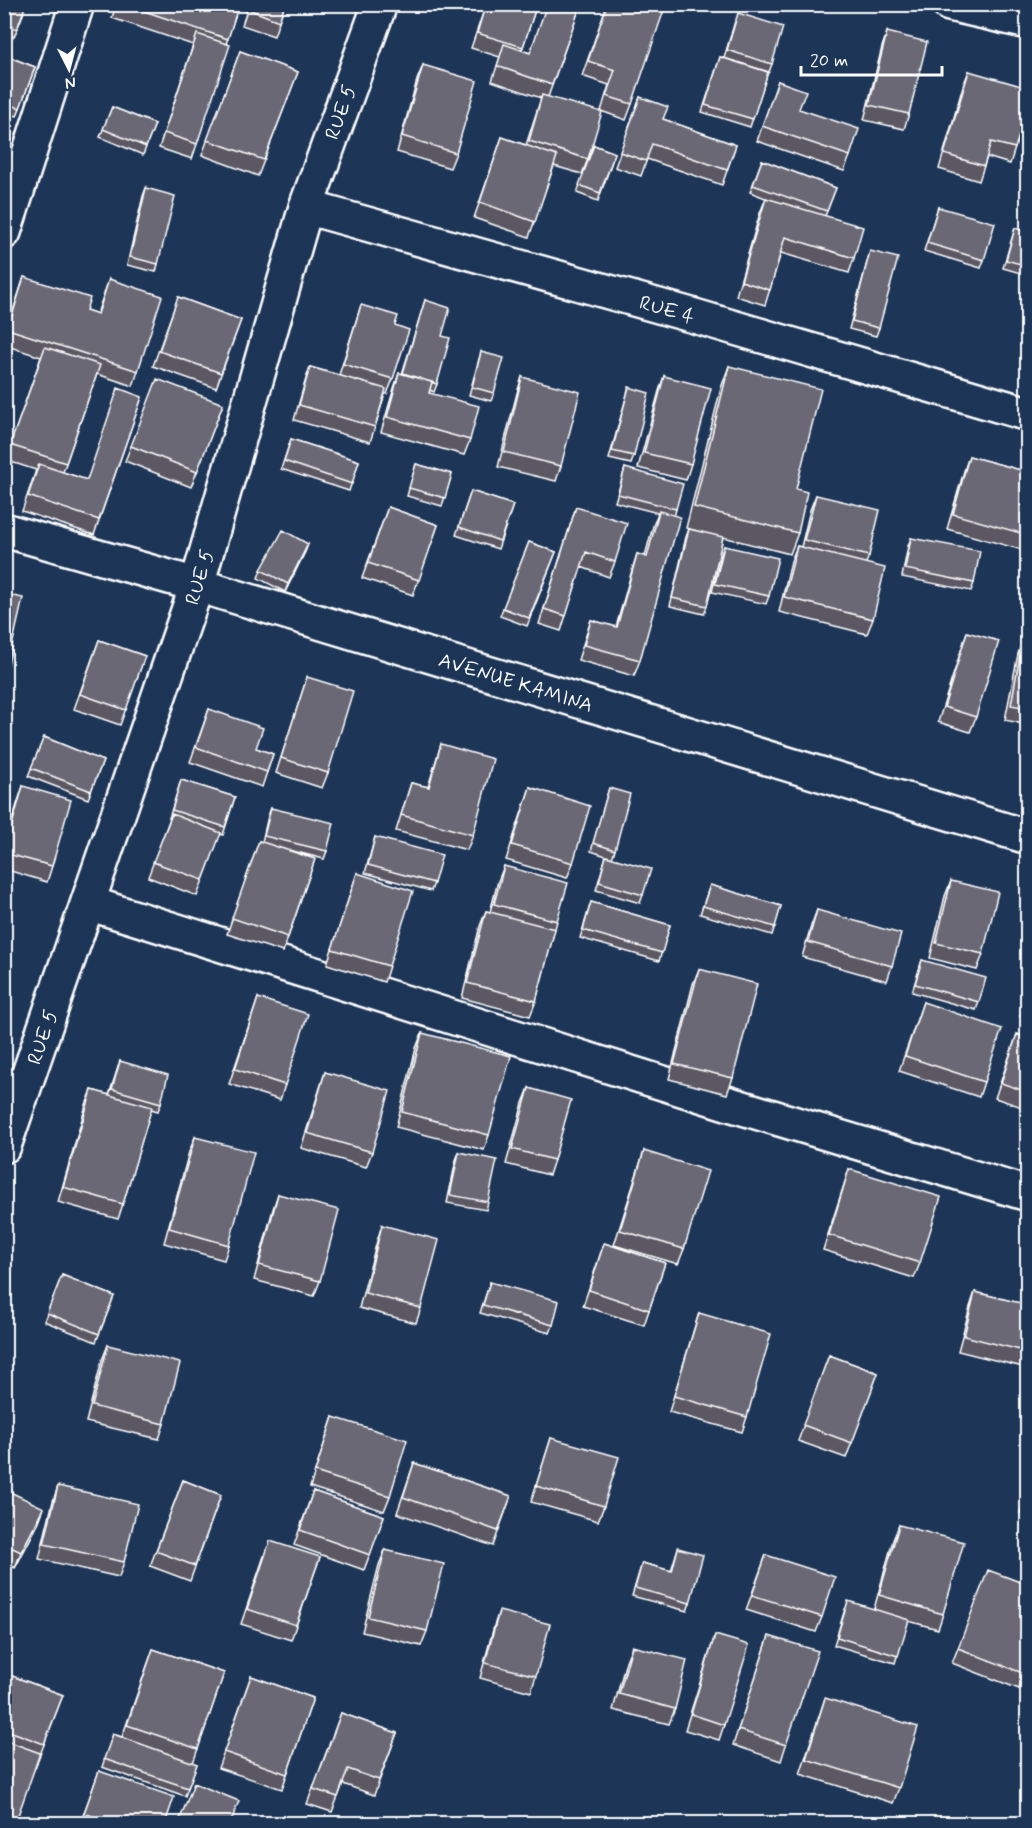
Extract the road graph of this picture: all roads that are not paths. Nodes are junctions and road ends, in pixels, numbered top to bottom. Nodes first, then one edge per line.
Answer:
1 (76, 4) edge
2 (380, 4) edge
3 (949, 4) edge
4 (1028, 21) edge
5 (306, 207) junction
6 (4, 232) edge
7 (1028, 414) edge
8 (4, 530) edge
9 (197, 585) junction
10 (1028, 837) edge
11 (88, 903) junction
12 (4, 1146) edge
13 (1028, 1194) edge

1 - 6 street
2 - 5 street, RUE 5
3 - 4 street
5 - 7 street, RUE 4
5 - 9 street, RUE 5
8 - 9 street, AVENUE KAMINA
9 - 10 street, AVENUE KAMINA
9 - 11 street, RUE 5
11 - 12 street, RUE 5
11 - 13 street

